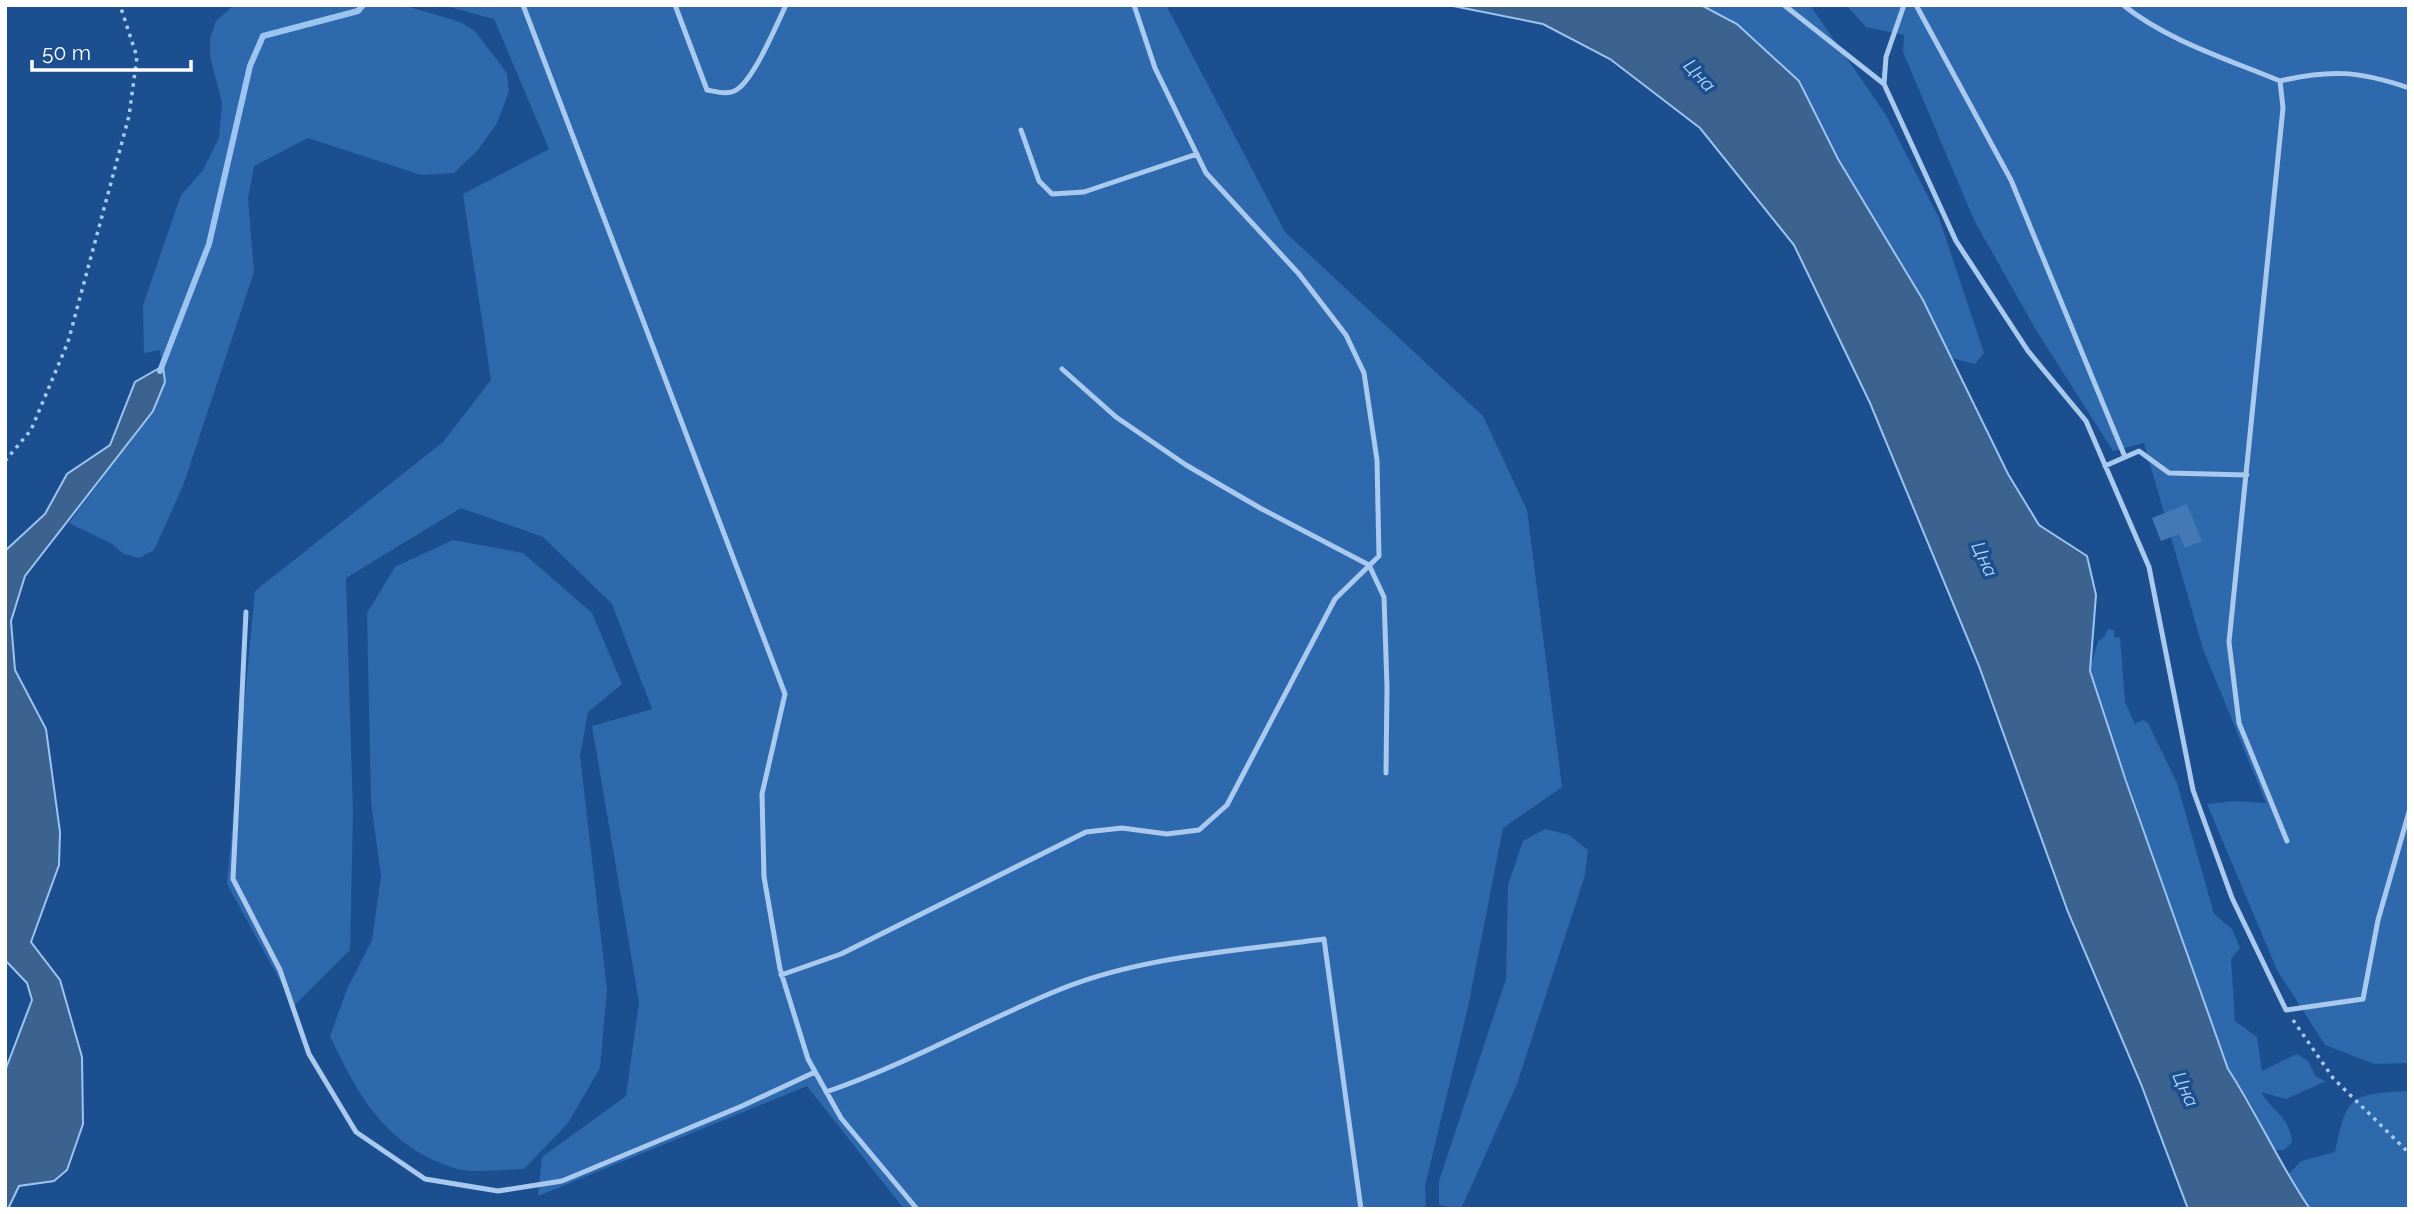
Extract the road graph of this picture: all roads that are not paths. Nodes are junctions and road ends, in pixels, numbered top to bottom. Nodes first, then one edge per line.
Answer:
1 (523, 5) edge
2 (675, 5) edge
3 (786, 5) edge
4 (1134, 5) edge
5 (1784, 5) edge
6 (1904, 5) edge
7 (1916, 5) edge
8 (2123, 5) edge
9 (2280, 81) junction
10 (1884, 84) junction
11 (2409, 88) edge
12 (1021, 130) dead end
13 (1197, 154) junction
14 (1062, 369) dead end
15 (2125, 457) junction
16 (2105, 466) junction
17 (2247, 475) junction
18 (1369, 565) junction
19 (246, 611) dead end
20 (1386, 773) dead end
21 (2409, 812) edge
22 (2287, 841) dead end
23 (781, 975) junction
24 (815, 1072) junction
25 (826, 1092) junction
26 (917, 1209) edge
27 (1361, 1209) edge

1 - 23 lane
2 - 3 lane
4 - 13 lane
5 - 10 lane
6 - 10 lane
7 - 15 lane
8 - 9 lane
9 - 11 lane
9 - 17 lane
10 - 16 lane
12 - 13 lane
13 - 18 lane
14 - 18 lane
15 - 16 lane
15 - 17 lane
16 - 21 lane
17 - 22 lane
18 - 20 lane
18 - 23 lane
19 - 24 lane
23 - 24 lane
24 - 25 lane
25 - 26 lane
25 - 27 lane

